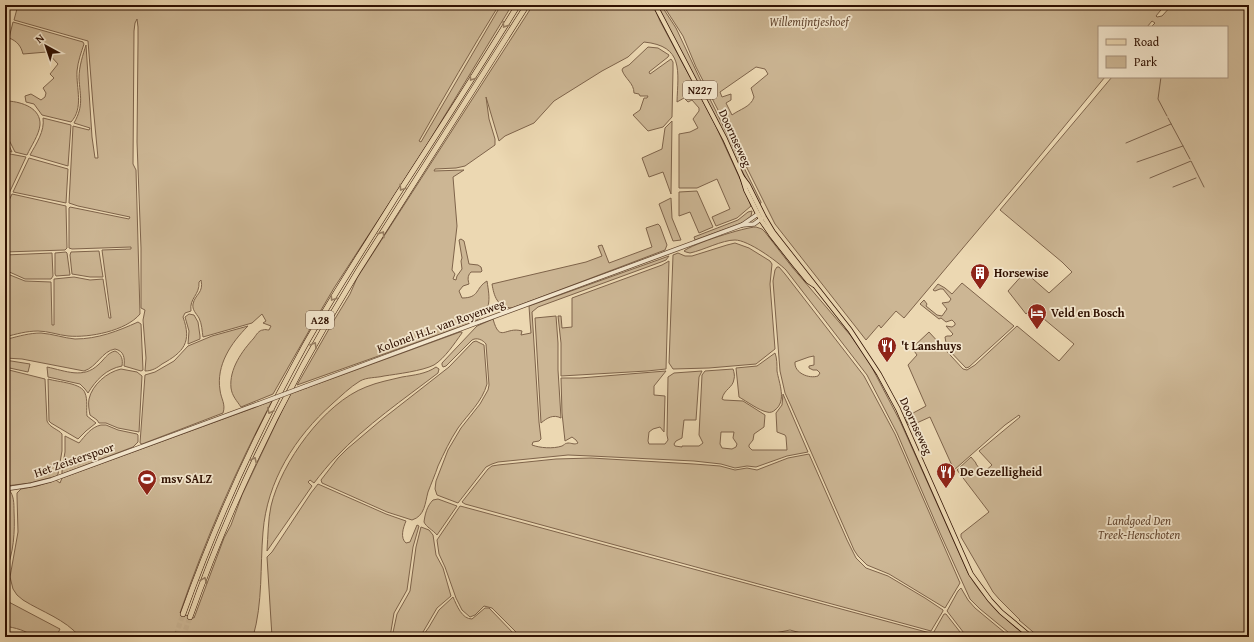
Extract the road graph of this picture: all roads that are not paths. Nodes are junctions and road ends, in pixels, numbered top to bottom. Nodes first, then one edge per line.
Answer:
1 (518, 5) edge
2 (527, 5) edge
3 (530, 5) edge
4 (656, 5) edge
5 (511, 30) junction
6 (742, 177) junction
7 (758, 214) junction
8 (762, 219) junction
9 (742, 225) junction
10 (147, 445) joint
11 (5, 489) edge
12 (183, 614) tunnel mouth
13 (190, 617) tunnel mouth
14 (1031, 637) edge

1 -> 12 highway, A28
2 - 5 highway, A28
3 - 5 highway, A28
4 - 6 main road, Doornseweg / N227
13 -> 5 highway, A28
6 - 7 main road, Doornseweg / N227
6 - 8 main road, Doornseweg / N227
7 - 8 main road, Doornseweg / N227
7 - 9 street, Kolonel H.L. van Royenweg
8 - 9 street, Kolonel H.L. van Royenweg
8 - 14 main road, Doornseweg / N227
9 - 10 street, Kolonel H.L. van Royenweg, bridge
10 - 11 street, Het Zeisterspoor

